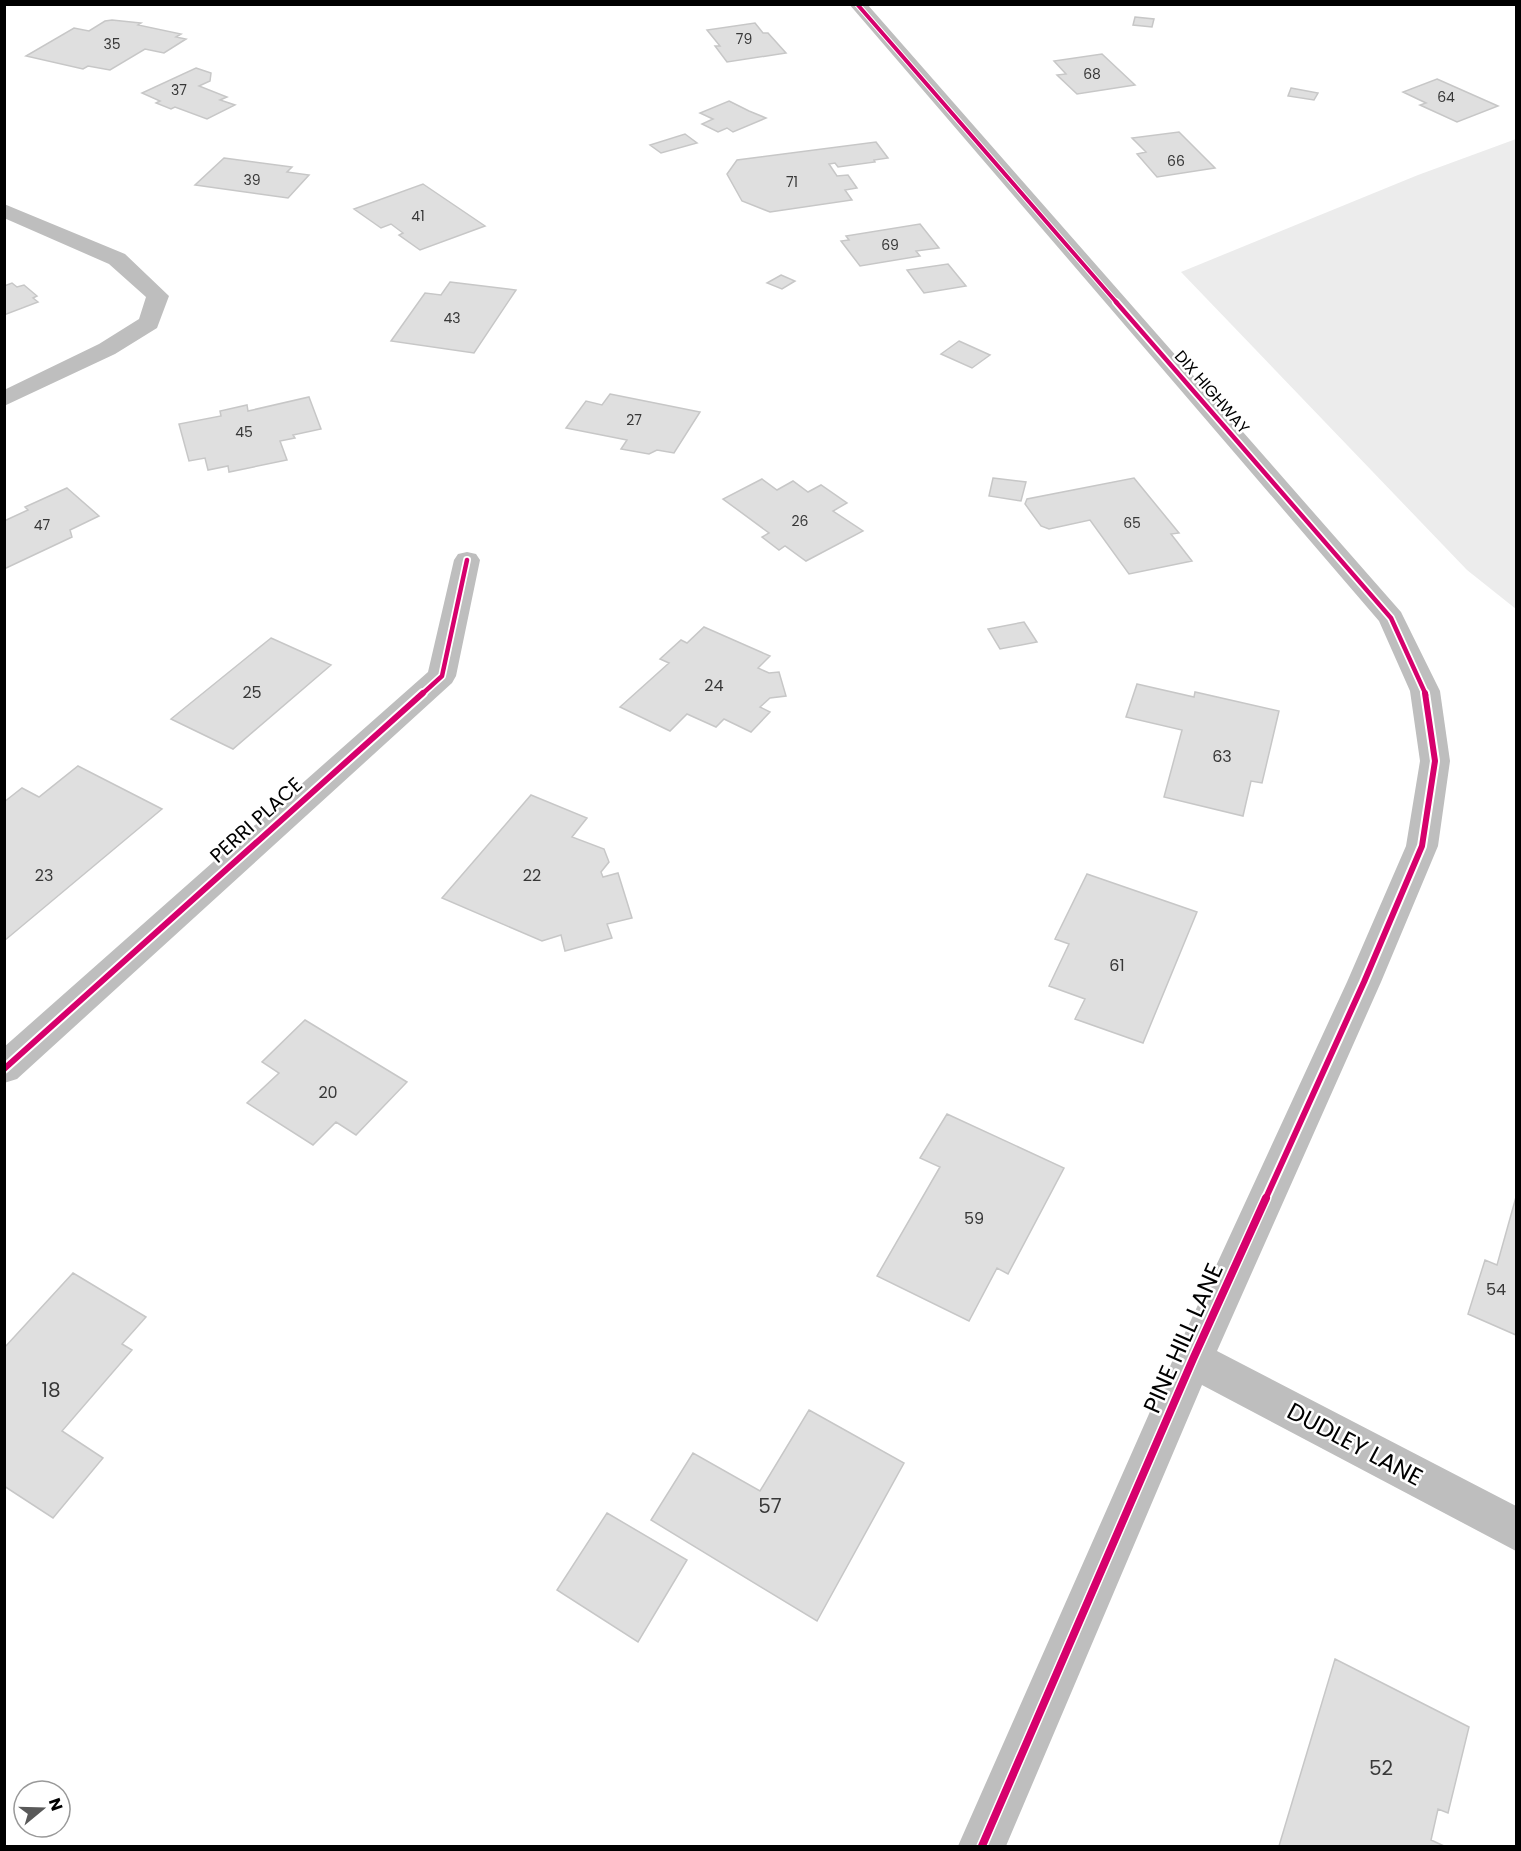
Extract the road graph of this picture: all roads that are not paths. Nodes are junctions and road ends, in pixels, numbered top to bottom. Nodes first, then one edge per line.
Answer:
1 (857, 4) edge
2 (4, 210) edge
3 (4, 399) edge
4 (467, 560) dead end
5 (1422, 846) joint
6 (4, 1069) edge
7 (1193, 1359) junction
8 (1516, 1529) edge
9 (982, 1846) edge

1 - 5 street, DIX HIGHWAY
2 - 3 street
4 - 6 street, PERRI PLACE
5 - 7 street, PINE HILL LANE
7 - 8 street, DUDLEY LANE
7 - 9 street, PINE HILL LANE

